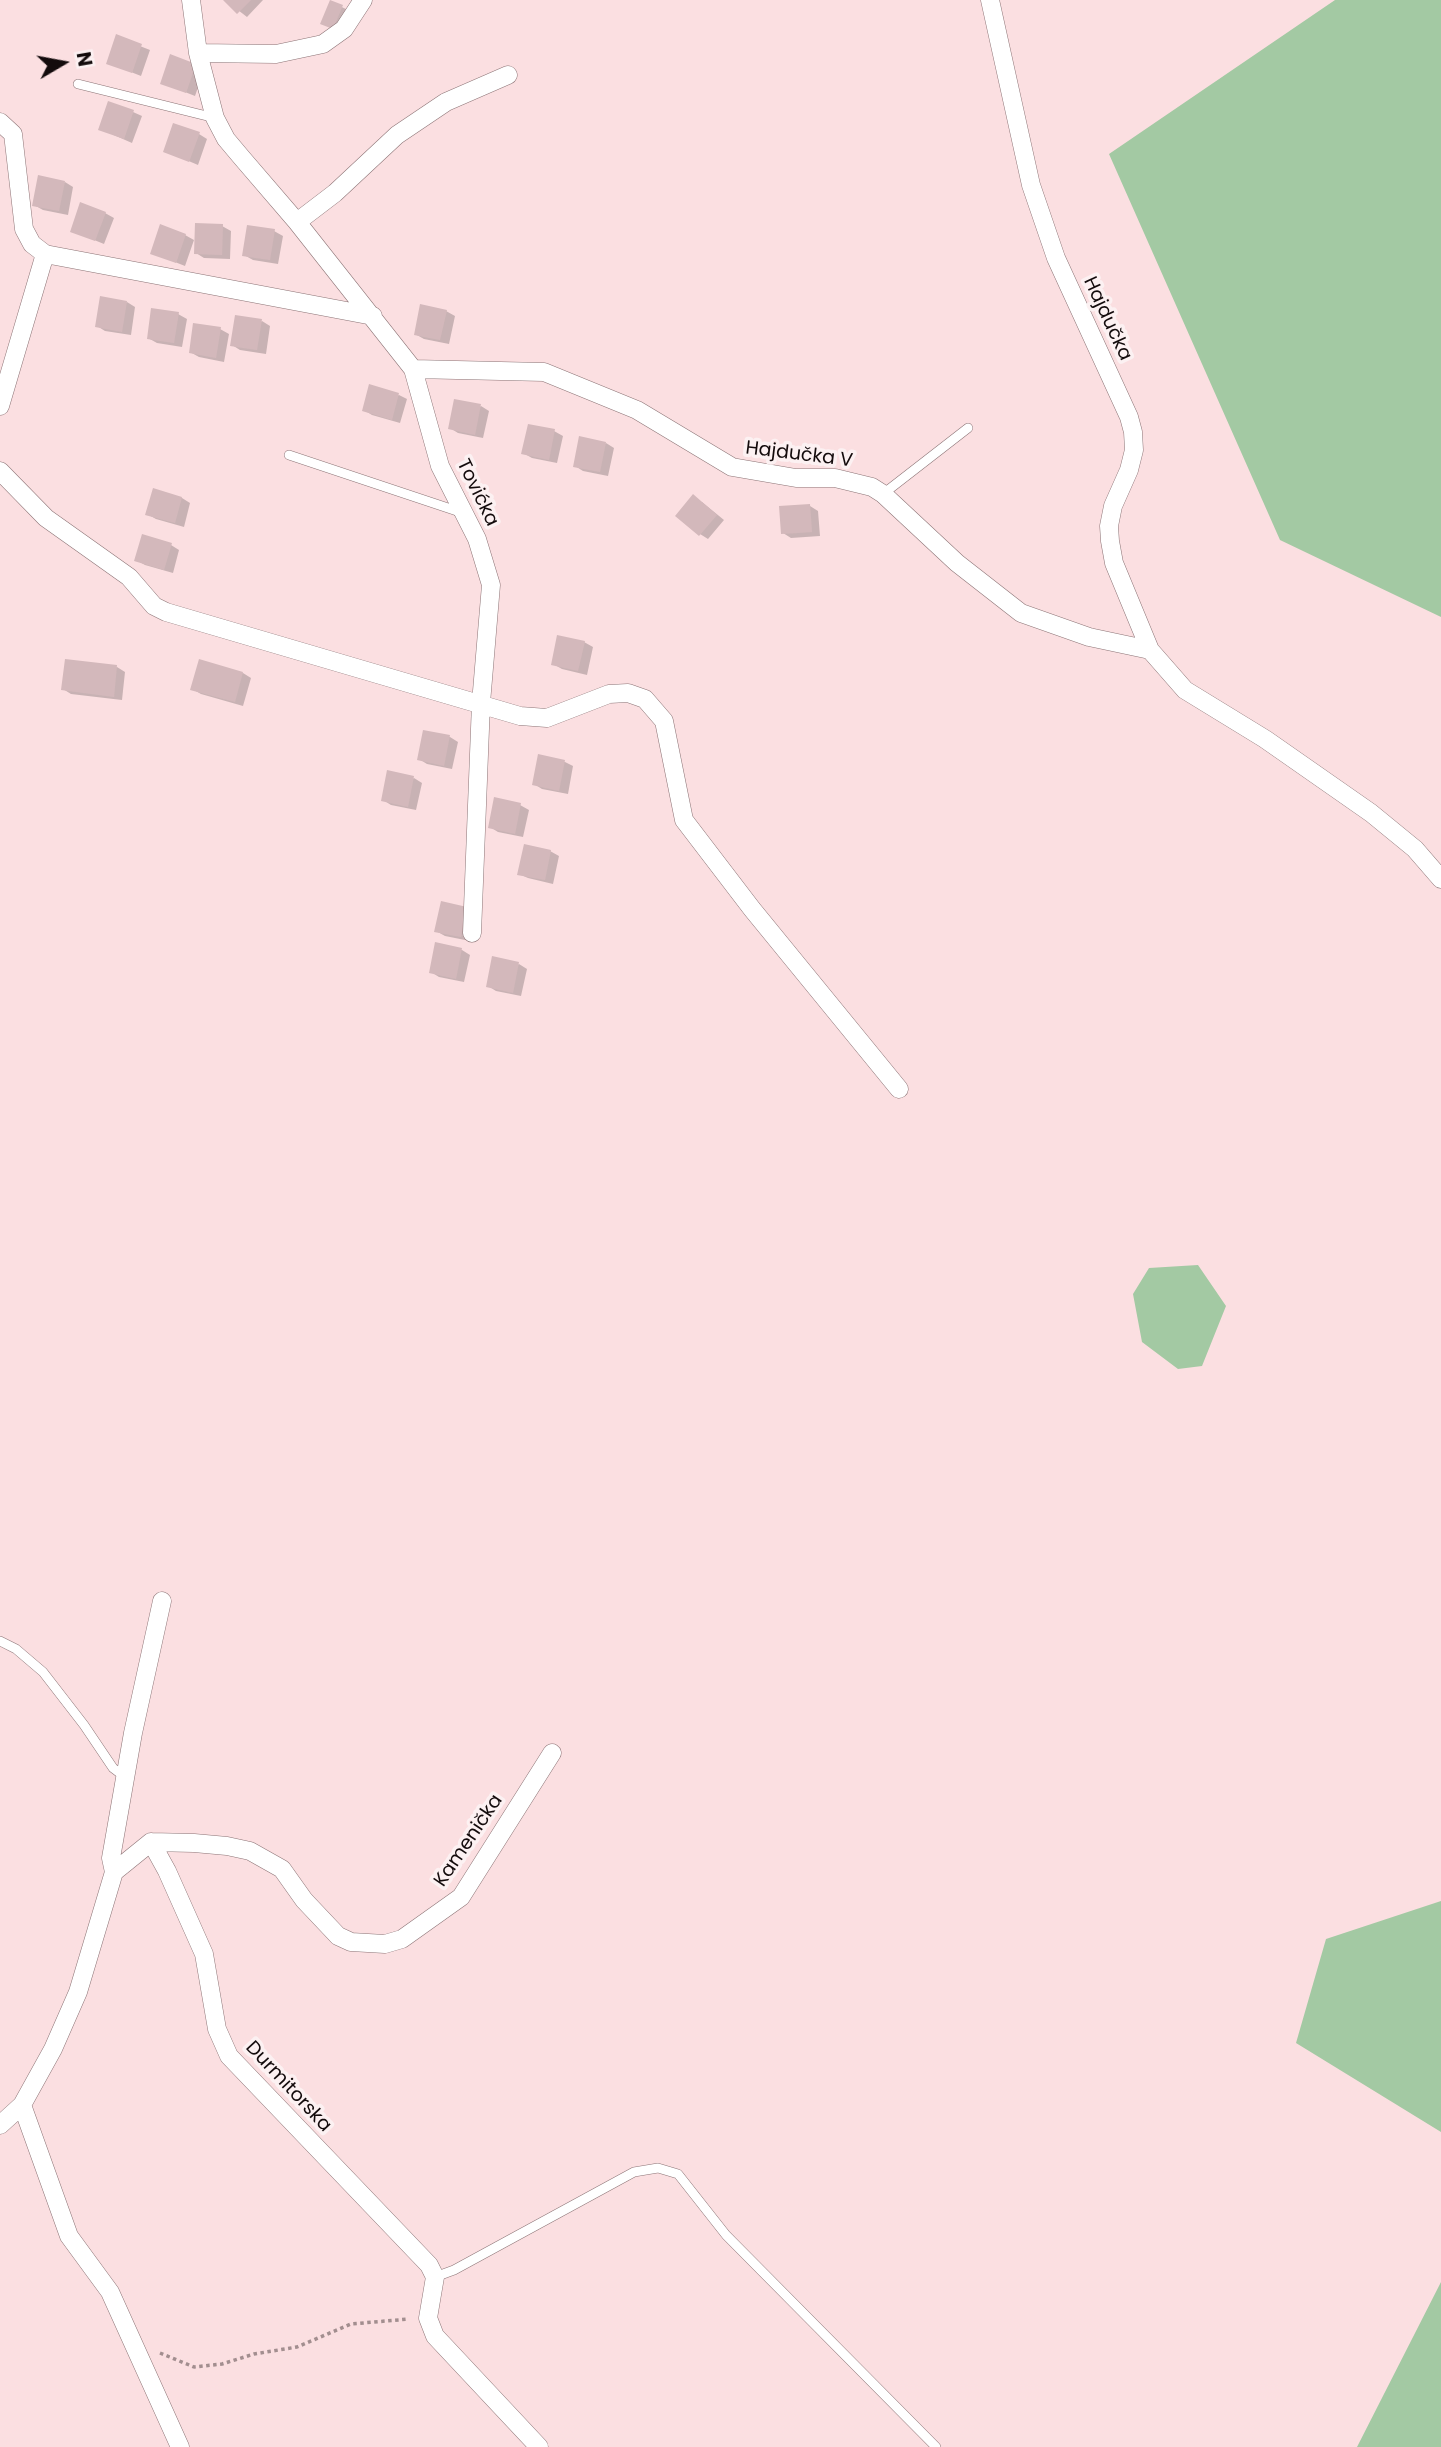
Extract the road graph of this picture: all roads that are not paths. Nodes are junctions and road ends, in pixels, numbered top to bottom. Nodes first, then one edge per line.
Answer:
1 (191, 0) edge
2 (363, 0) edge
3 (990, 0) edge
4 (198, 53) junction
5 (508, 75) dead end
6 (78, 84) dead end
7 (215, 118) junction
8 (0, 122) edge
9 (297, 222) junction
10 (45, 254) junction
11 (373, 316) junction
12 (413, 369) junction
13 (0, 405) edge
14 (968, 428) dead end
15 (289, 455) dead end
16 (0, 471) edge
17 (883, 494) junction
18 (465, 514) junction
19 (1150, 650) junction
20 (481, 703) junction
21 (1441, 879) edge
22 (472, 933) dead end
23 (899, 1089) dead end
24 (162, 1601) dead end
25 (0, 1641) edge
26 (552, 1753) dead end
27 (125, 1778) junction
28 (151, 1842) junction
29 (114, 1872) junction
30 (22, 2105) junction
31 (0, 2125) edge
32 (435, 2277) junction
33 (180, 2447) edge
34 (539, 2447) edge
35 (936, 2447) edge

1 - 4 street, Tovićka
2 - 4 street
3 - 19 street, Hajdučka
4 - 7 street, Tovićka
5 - 9 street
6 - 7 lane
7 - 9 street, Tovićka
8 - 10 street
9 - 11 street, Tovićka
10 - 11 street
10 - 13 street
11 - 12 street, Tovićka
12 - 17 street, Hajdučka V
12 - 18 street, Tovićka
14 - 17 lane
15 - 18 lane
16 - 20 street
17 - 19 street, Hajdučka V
18 - 20 street, Tovićka
19 - 21 street, Hajdučka
20 - 22 street, Tovićka
20 - 23 street
24 - 27 street
25 - 27 lane
26 - 28 street, Kamenička
27 - 29 street
28 - 29 street
28 - 32 street, Durmitorska
29 - 30 street
30 - 31 street
30 - 33 street
32 - 34 street
32 - 35 lane

